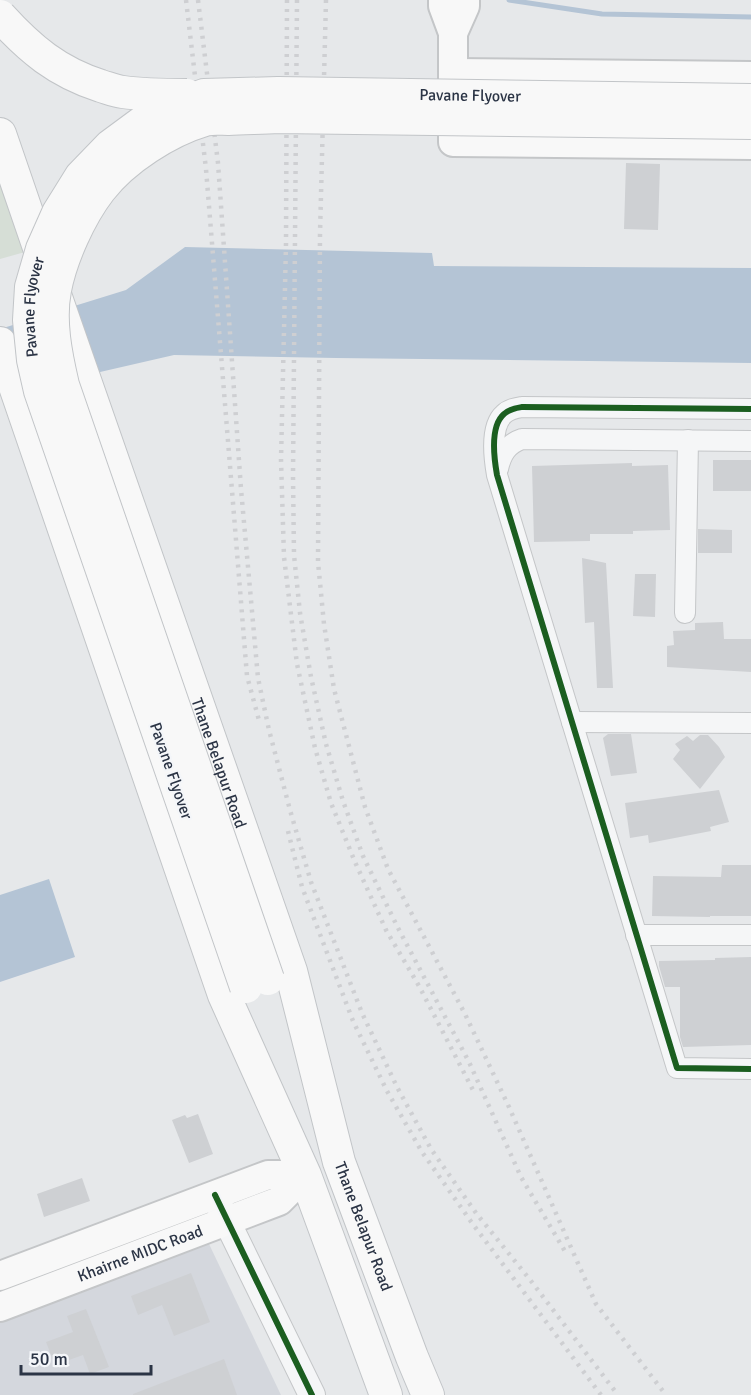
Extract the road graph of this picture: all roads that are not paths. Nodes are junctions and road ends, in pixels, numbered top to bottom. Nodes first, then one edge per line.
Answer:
1 (443, 0) edge
2 (465, 0) edge
3 (0, 16) edge
4 (453, 33) junction
5 (453, 73) junction
6 (751, 76) edge
7 (204, 95) junction
8 (751, 100) edge
9 (751, 123) edge
10 (0, 134) edge
11 (751, 145) edge
12 (0, 343) edge
13 (751, 409) edge
14 (688, 440) junction
15 (751, 441) edge
16 (497, 475) junction
17 (685, 613) dead end
18 (572, 722) junction
19 (751, 723) edge
20 (636, 935) junction
21 (751, 935) edge
22 (257, 983) junction
23 (751, 1069) edge
24 (339, 1162) junction
25 (305, 1175) junction
26 (215, 1195) junction
27 (226, 1222) junction
28 (0, 1276) edge
29 (0, 1307) edge
30 (312, 1395) edge
31 (386, 1395) edge
32 (428, 1395) edge

1 - 4 main road
2 - 4 main road
3 - 7 main road, bridge
4 - 5 main road
5 - 6 main road
5 - 11 main road
7 - 8 main road, Pavane Flyover, bridge
7 - 22 main road, Pavane Flyover, bridge
9 - 22 main road, Pavane Flyover, bridge
10 - 24 main road, Thane Belapur Road
12 - 25 main road
13 - 16 street
14 - 15 street
14 - 16 street
14 - 17 street
16 - 18 street
18 - 19 street
18 - 20 street
20 - 21 street
20 - 23 street
22 - 24 main road, Pavane Flyover
22 - 25 main road, Pavane Flyover
24 - 32 main road, Thane Belapur Road
25 - 26 main road, Khairne MIDC Road
25 - 27 main road, Khairne MIDC Road
25 - 31 main road
26 - 27 street
26 - 28 main road, Khairne MIDC Road
27 - 29 main road, Khairne MIDC Road
27 - 30 street

